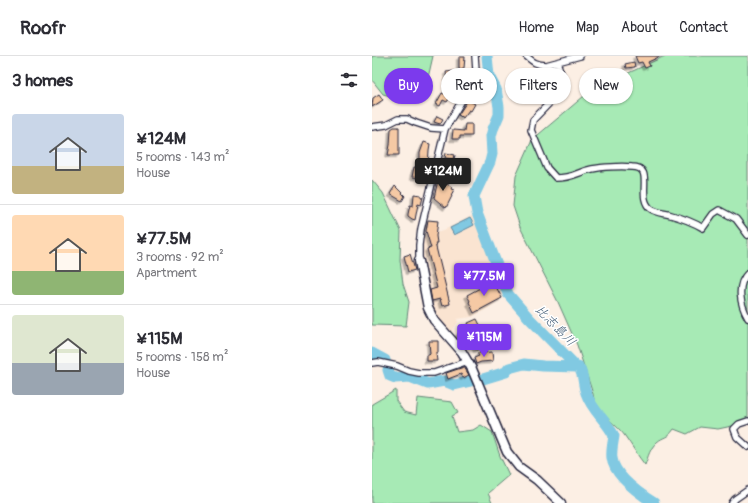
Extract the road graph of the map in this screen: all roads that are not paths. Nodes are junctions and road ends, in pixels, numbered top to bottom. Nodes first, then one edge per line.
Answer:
1 (475, 56) edge
2 (526, 56) edge
3 (580, 56) edge
4 (573, 57) edge
5 (557, 62) junction
6 (372, 127) edge
7 (445, 129) junction
8 (748, 235) edge
9 (419, 261) joint
10 (748, 273) edge
11 (748, 318) edge
12 (468, 361) junction
13 (372, 363) edge
14 (748, 421) edge
15 (748, 446) edge
16 (748, 490) edge
17 (561, 503) edge
18 (732, 503) edge

1 - 7 street
2 - 5 street
3 - 4 street
4 - 5 street
5 - 8 street
6 - 7 street
7 - 9 street
9 - 12 street
10 - 11 street
12 - 13 street
12 - 17 street
14 - 15 street
16 - 18 street

